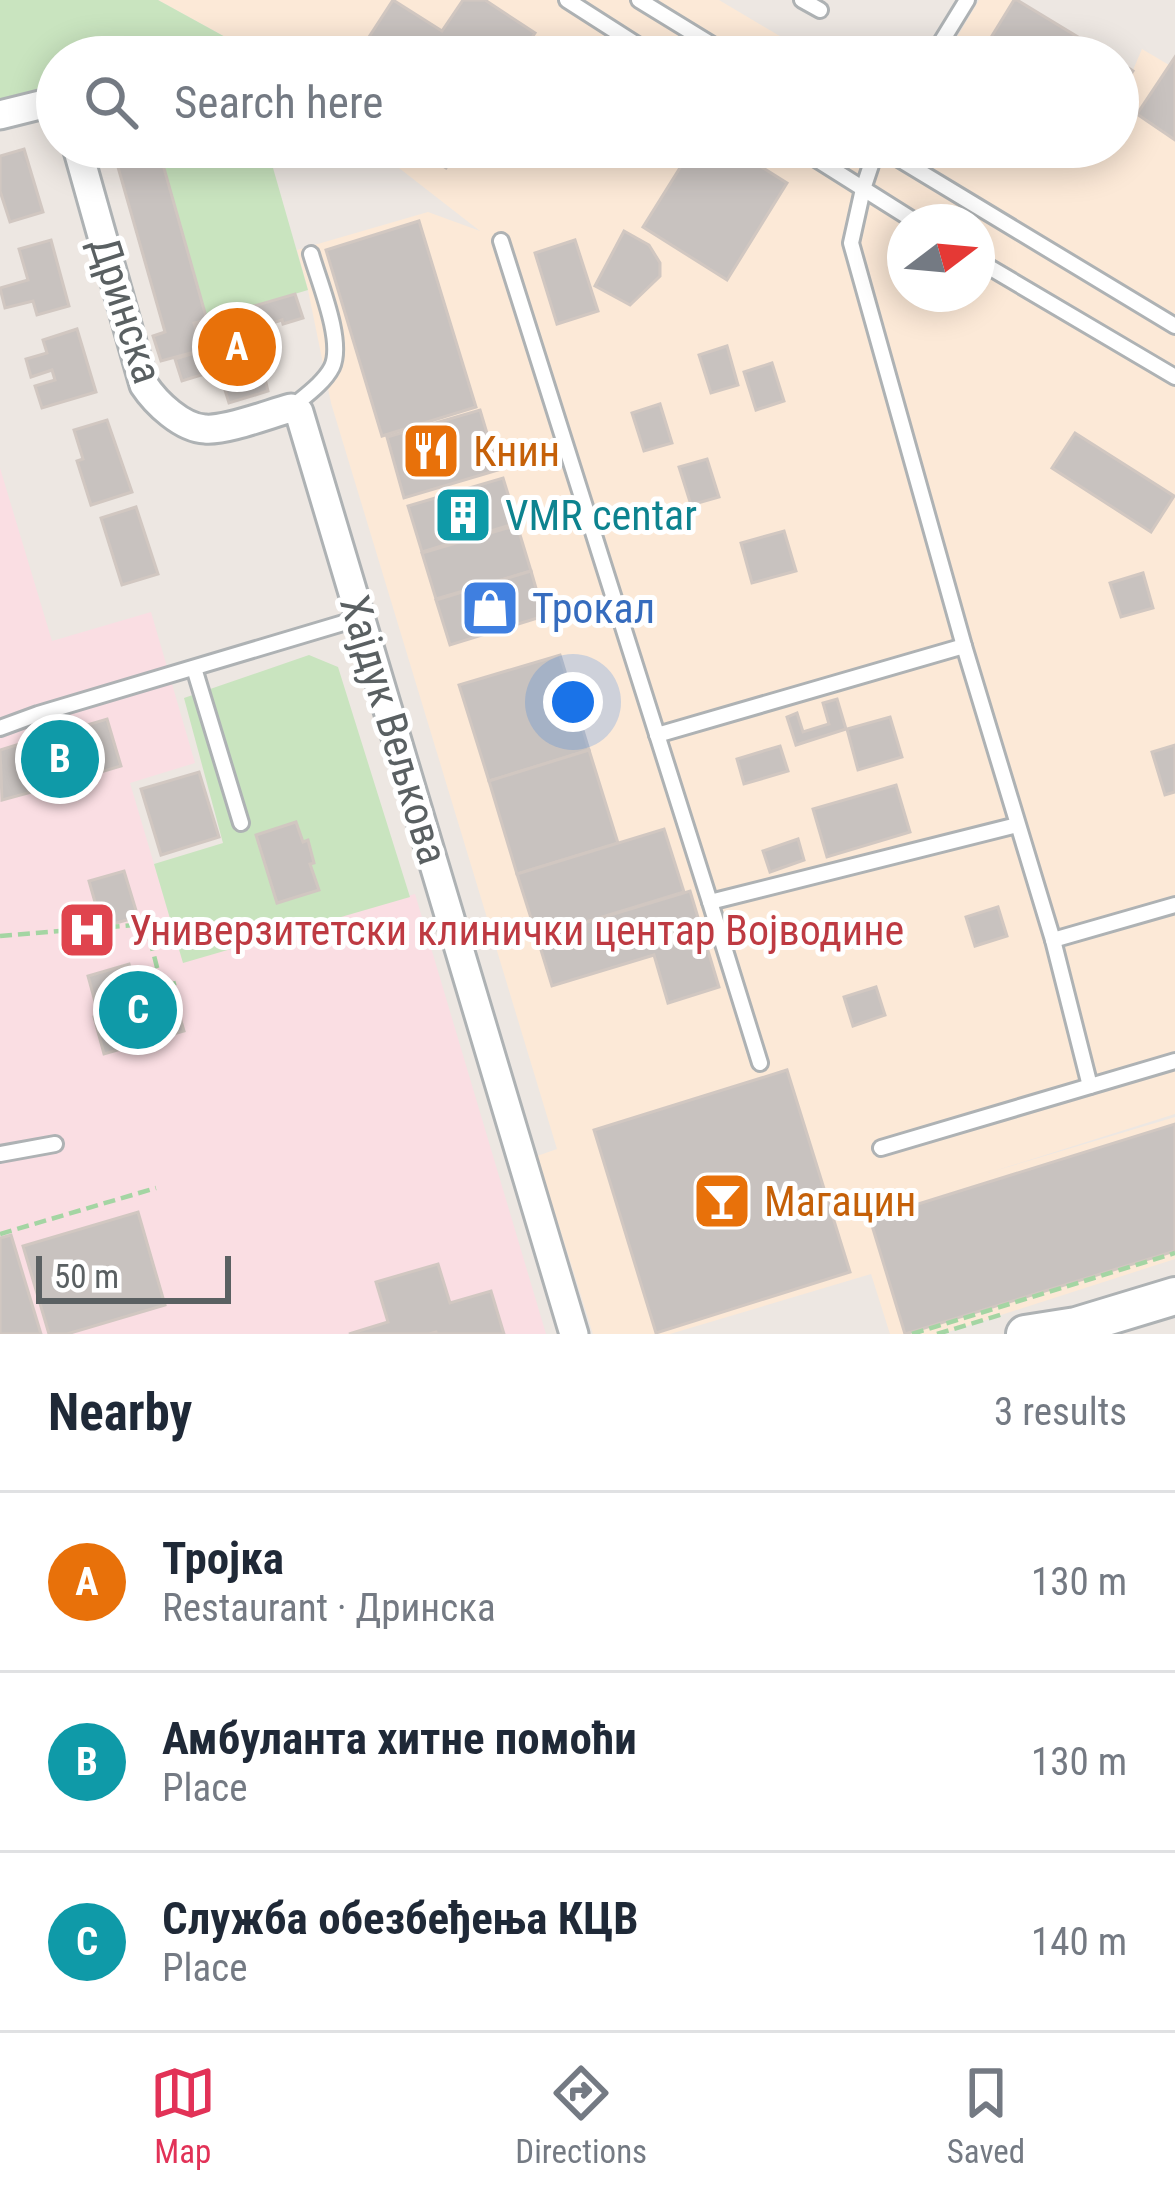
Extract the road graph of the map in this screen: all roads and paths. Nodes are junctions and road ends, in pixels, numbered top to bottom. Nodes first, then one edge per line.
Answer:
1 (567, 0) edge
2 (639, 0) edge
3 (802, 0) edge
4 (967, 0) edge
5 (820, 10) dead end
6 (623, 36) edge
7 (698, 36) edge
8 (945, 36) edge
9 (36, 106) edge
10 (0, 116) edge
11 (83, 168) edge
12 (830, 168) edge
13 (870, 168) edge
14 (913, 168) edge
15 (863, 189) junction
16 (887, 204) edge
17 (501, 241) dead end
18 (311, 254) dead end
19 (995, 271) edge
20 (1175, 326) edge
21 (1175, 377) edge
22 (291, 408) junction
23 (360, 618) junction
24 (964, 646) junction
25 (194, 668) junction
26 (0, 728) edge
27 (657, 735) junction
28 (241, 823) dead end
29 (1017, 825) junction
30 (710, 902) junction
31 (1175, 905) edge
32 (0, 936) edge
33 (1053, 940) junction
34 (176, 983) dead end
35 (162, 987) junction
36 (138, 995) dead end
37 (1175, 1060) edge
38 (760, 1063) dead end
39 (1090, 1086) junction
40 (56, 1144) dead end
41 (881, 1148) dead end
42 (0, 1154) edge
43 (156, 1188) dead end
44 (0, 1234) edge
45 (1175, 1253) edge
46 (1175, 1296) edge
47 (1071, 1330) edge
48 (574, 1334) edge
49 (912, 1334) edge
50 (1025, 1334) edge

1 - 6 lane
2 - 7 lane
3 - 5 lane
4 - 8 lane
9 - 10 street
11 - 22 street, Дринска
12 - 15 lane
13 - 15 lane
14 - 20 lane
15 - 16 lane
15 - 24 lane
17 - 27 lane
18 - 22 lane
19 - 21 lane
22 - 23 street, Хајдук Вељкова
23 - 25 lane
23 - 48 street, Хајдук Вељкова
24 - 27 lane
24 - 29 lane
25 - 26 lane
25 - 28 lane
27 - 30 lane
29 - 30 lane
29 - 33 lane
30 - 38 lane
31 - 33 lane
32 - 35 path
33 - 39 lane
34 - 35 path
35 - 36 path
37 - 39 lane
39 - 41 lane
40 - 42 lane
43 - 44 path
45 - 49 path
46 - 47 street
47 - 50 street

